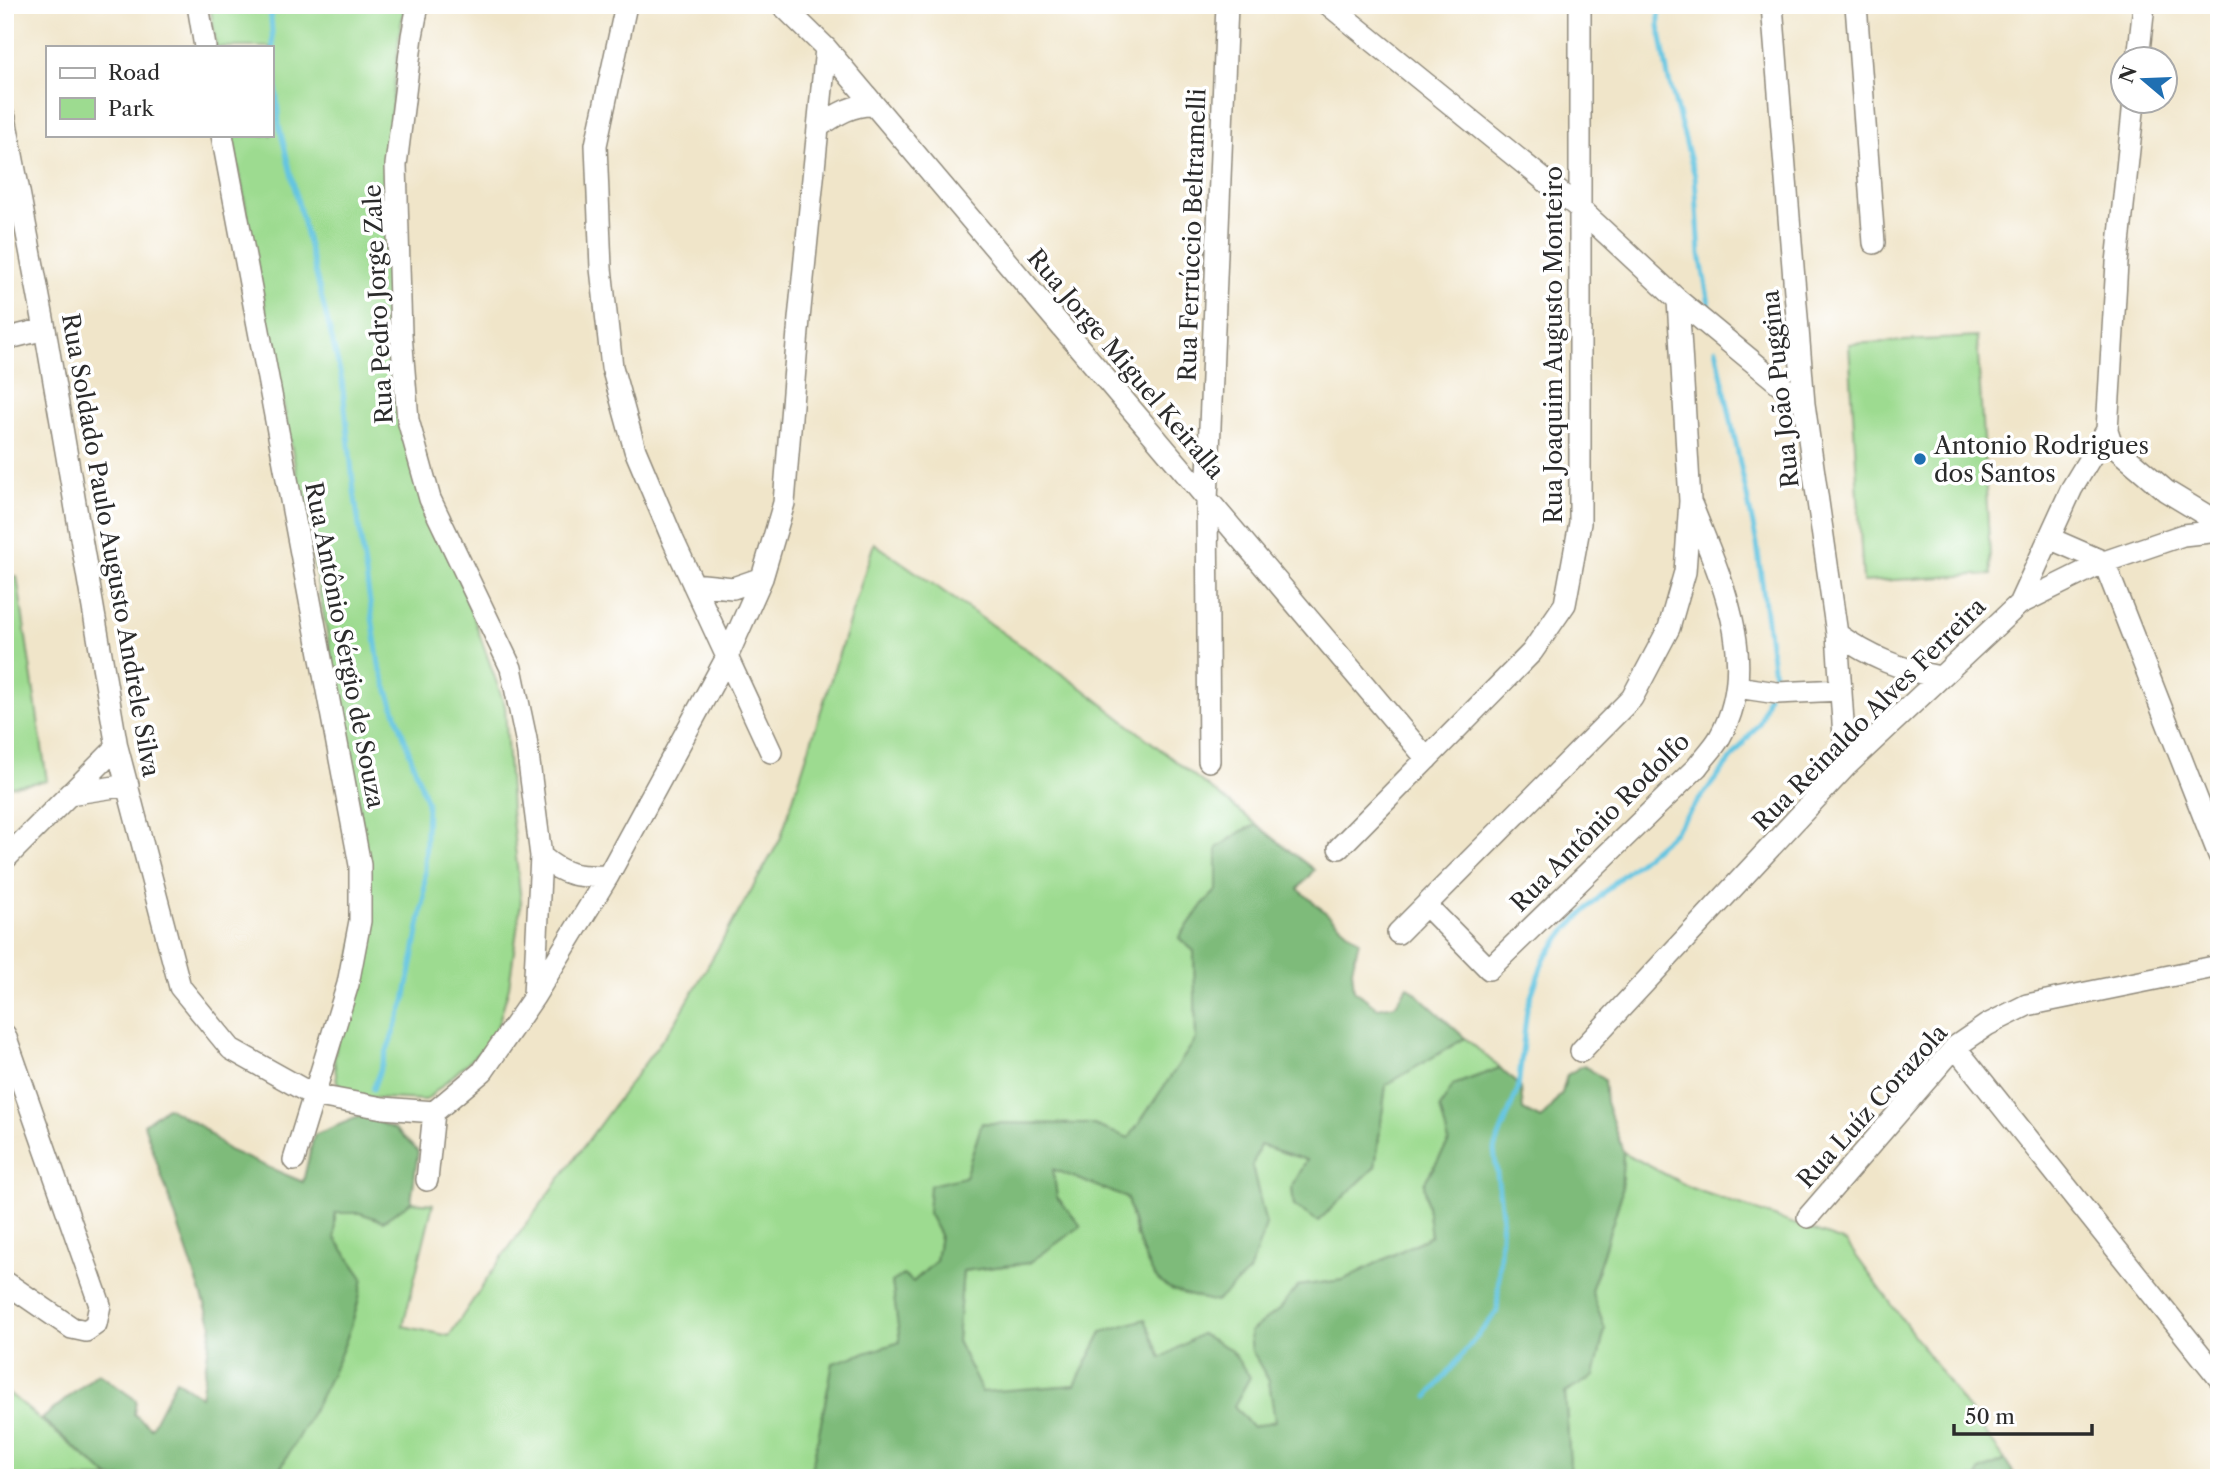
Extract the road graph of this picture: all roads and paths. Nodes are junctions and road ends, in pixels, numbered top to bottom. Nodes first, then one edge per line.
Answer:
1 (198, 5) edge
2 (418, 5) edge
3 (626, 5) edge
4 (782, 5) edge
5 (1227, 5) edge
6 (1329, 5) edge
7 (1580, 5) edge
8 (1772, 5) edge
9 (1856, 5) edge
10 (2144, 5) edge
11 (205, 46) edge
12 (2140, 46) edge
13 (826, 48) junction
14 (874, 105) junction
15 (2133, 116) edge
16 (5, 118) edge
17 (818, 127) junction
18 (222, 136) edge
19 (1580, 209) junction
20 (1874, 243) dead end
21 (1678, 300) junction
22 (45, 329) junction
23 (5, 339) edge
24 (1804, 404) junction
25 (2107, 430) junction
26 (1207, 501) junction
27 (1690, 501) junction
28 (2182, 501) junction
29 (2219, 523) edge
30 (2219, 531) edge
31 (2183, 535) junction
32 (2049, 538) junction
33 (2104, 562) junction
34 (762, 578) junction
35 (693, 584) junction
36 (2019, 604) junction
37 (1837, 634) junction
38 (727, 657) junction
39 (1940, 677) junction
40 (1737, 687) junction
41 (1841, 690) junction
42 (117, 747) junction
43 (771, 751) dead end
44 (1427, 759) junction
45 (1209, 761) dead end
46 (1846, 766) junction
47 (128, 785) junction
48 (69, 794) junction
49 (1339, 848) dead end
50 (2219, 855) edge
51 (541, 856) junction
52 (5, 859) edge
53 (608, 876) junction
54 (1426, 905) junction
55 (1398, 933) dead end
56 (2219, 966) edge
57 (534, 997) junction
58 (5, 1035) edge
59 (1955, 1047) junction
60 (1581, 1051) dead end
61 (313, 1095) junction
62 (434, 1112) junction
63 (293, 1160) dead end
64 (427, 1180) dead end
65 (1808, 1217) dead end
66 (5, 1282) edge
67 (2219, 1378) edge

1 - 11 street
2 - 51 street, Rua Pedro Jorge Zale
3 - 35 street
4 - 13 street, Rua Jorge Miguel Keiralla
5 - 26 street, Rua Ferrúccio Beltramelli
6 - 19 street
7 - 19 street, Rua Joaquim Augusto Monteiro
8 - 24 street, Rua João Puggina
9 - 20 street
10 - 12 street
13 - 14 street, Rua Jorge Miguel Keiralla
13 - 17 street
14 - 17 street
14 - 26 street, Rua Jorge Miguel Keiralla
15 - 25 street
16 - 22 street, Rua Soldado Paulo Augusto Andrele Silva
17 - 34 street
18 - 61 street, Rua Antônio Sérgio de Souza
19 - 21 street
19 - 44 street, Rua Joaquim Augusto Monteiro
21 - 24 street
21 - 27 street
22 - 23 street
22 - 42 street, Rua Soldado Paulo Augusto Andrele Silva
24 - 37 street, Rua João Puggina
25 - 28 street
25 - 32 street
26 - 44 street, Rua Jorge Miguel Keiralla
26 - 45 street, Rua Ferrúccio Beltramelli
27 - 40 street, Rua Antônio Rodolfo
27 - 54 street
28 - 29 street
28 - 31 street
30 - 31 street, Rua Reinaldo Alves Ferreira
31 - 33 street, Rua Reinaldo Alves Ferreira
32 - 33 street
32 - 36 street
33 - 36 street, Rua Reinaldo Alves Ferreira
33 - 50 street
34 - 35 street
34 - 38 street
35 - 38 street
36 - 39 street, Rua Reinaldo Alves Ferreira
37 - 39 street
37 - 41 street, Rua João Puggina
38 - 43 street
38 - 53 street
39 - 46 street, Rua Reinaldo Alves Ferreira
40 - 41 street
40 - 54 street, Rua Antônio Rodolfo
41 - 46 street, Rua João Puggina
42 - 47 street, Rua Soldado Paulo Augusto Andrele Silva
42 - 48 street
44 - 49 street, Rua Joaquim Augusto Monteiro
46 - 60 street, Rua Reinaldo Alves Ferreira
47 - 48 street
47 - 61 street, Rua Soldado Paulo Augusto Andrele Silva
48 - 52 street
51 - 53 street
51 - 57 street, Rua Pedro Jorge Zale
53 - 57 street
54 - 55 street
56 - 59 street, Rua Luíz Corazola
57 - 62 street
58 - 66 street
59 - 65 street, Rua Luíz Corazola
59 - 67 street
61 - 62 street, Rua Soldado Paulo Augusto Andrele Silva
61 - 63 street, Rua Antônio Sérgio de Souza
62 - 64 street

